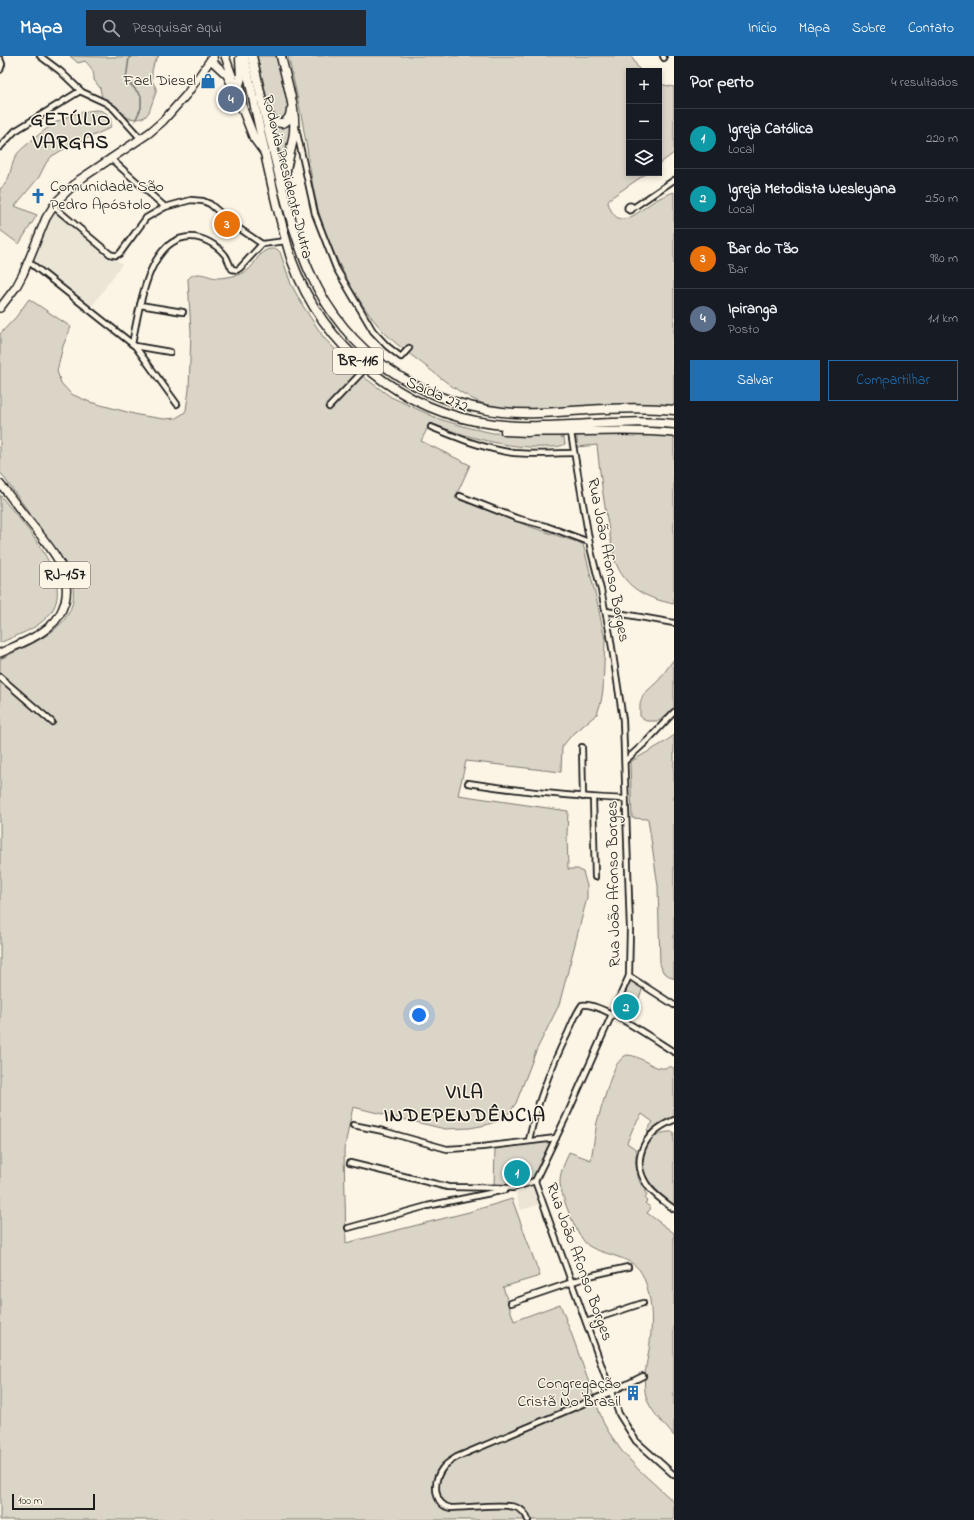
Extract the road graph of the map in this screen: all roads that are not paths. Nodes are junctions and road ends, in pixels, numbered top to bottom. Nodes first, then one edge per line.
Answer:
1 (40, 56) edge
2 (213, 56) edge
3 (240, 56) edge
4 (244, 56) edge
5 (252, 56) edge
6 (281, 56) edge
7 (226, 57) edge
8 (0, 59) edge
9 (217, 64) junction
10 (205, 66) junction
11 (0, 70) edge
12 (239, 85) junction
13 (80, 91) junction
14 (260, 92) junction
15 (291, 100) junction
16 (243, 110) junction
17 (294, 116) junction
18 (141, 139) junction
19 (0, 147) edge
20 (266, 154) junction
21 (110, 158) junction
22 (674, 180) edge
23 (53, 206) junction
24 (165, 208) junction
25 (633, 208) dead end
26 (288, 210) junction
27 (286, 241) junction
28 (262, 244) junction
29 (289, 251) junction
30 (29, 262) junction
31 (140, 305) junction
32 (0, 308) edge
33 (183, 312) dead end
34 (133, 345) junction
35 (409, 348) dead end
36 (170, 352) dead end
37 (364, 370) junction
38 (176, 404) dead end
39 (329, 407) dead end
40 (674, 410) edge
41 (674, 424) edge
42 (431, 427) dead end
43 (528, 432) joint
44 (674, 432) edge
45 (571, 433) junction
46 (574, 453) junction
47 (0, 484) edge
48 (460, 496) dead end
49 (589, 542) junction
50 (606, 611) junction
51 (674, 623) edge
52 (0, 653) edge
53 (0, 678) edge
54 (674, 712) edge
55 (52, 722) dead end
56 (582, 747) dead end
57 (625, 761) junction
58 (468, 783) dead end
59 (583, 797) junction
60 (593, 798) junction
61 (625, 799) junction
62 (595, 877) dead end
63 (629, 976) junction
64 (674, 1005) edge
65 (611, 1013) junction
66 (674, 1052) edge
67 (674, 1120) edge
68 (352, 1125) dead end
69 (556, 1138) junction
70 (529, 1140) junction
71 (350, 1164) dead end
72 (536, 1181) junction
73 (513, 1188) junction
74 (674, 1209) edge
75 (348, 1228) dead end
76 (628, 1267) dead end
77 (571, 1282) junction
78 (644, 1303) dead end
79 (511, 1304) dead end
80 (586, 1322) junction
81 (643, 1376) dead end
82 (611, 1392) junction
83 (674, 1475) edge
84 (528, 1520) edge

1 - 13 street
2 - 9 main road
2 - 10 main road
3 - 12 highway
4 - 20 highway, Rodovia Presidente Dutra / BR-116
5 - 14 highway, Rodovia Presidente Dutra / BR-116
6 - 15 highway
7 - 9 main road
7 - 12 main road
8 - 11 street
9 - 10 main road
9 - 16 main road
10 - 18 main road
12 - 16 highway
13 - 18 street
13 - 19 street
14 - 15 highway
14 - 26 highway, Rodovia Presidente Dutra / BR-116
15 - 17 highway
16 - 20 highway
17 - 26 highway
17 - 35 street
18 - 21 main road
20 - 27 highway, Rodovia Presidente Dutra / BR-116
21 - 23 main road
21 - 24 street
22 - 25 street
23 - 24 street
23 - 30 main road
24 - 28 street
26 - 40 highway, Rodovia Presidente Dutra / BR-116
27 - 28 street
27 - 29 highway, Rodovia Presidente Dutra / BR-116
28 - 31 street
29 - 37 highway, Saída 272
29 - 41 highway, Rodovia Presidente Dutra / BR-116
30 - 32 main road
30 - 34 street
31 - 33 street
31 - 34 street
34 - 36 street
34 - 38 street
37 - 39 street
37 - 43 highway, Saída 272
42 - 46 street
43 - 45 main road
44 - 45 main road
45 - 46 street, Rua João Afonso Borges
46 - 49 street, Rua João Afonso Borges
47 - 52 main road, RJ-157
48 - 49 street
49 - 50 street, Rua João Afonso Borges
50 - 51 street
50 - 57 street, Rua João Afonso Borges
53 - 55 street
54 - 57 street
56 - 59 street
57 - 61 street, Rua João Afonso Borges
58 - 59 street
59 - 60 street
60 - 61 street
60 - 62 street
61 - 63 street, Rua João Afonso Borges
63 - 64 street
63 - 65 street, Rua João Afonso Borges
65 - 66 street
65 - 69 street, Rua João Afonso Borges
65 - 70 street
67 - 74 street
68 - 70 street
69 - 70 street
69 - 72 street, Rua João Afonso Borges
71 - 73 street
72 - 73 street
72 - 77 street, Rua João Afonso Borges
73 - 75 street
76 - 77 street
77 - 79 street
77 - 80 street, Rua João Afonso Borges
78 - 80 street
80 - 82 street, Rua João Afonso Borges
81 - 82 street
82 - 83 street, Rua João Afonso Borges
82 - 84 street

